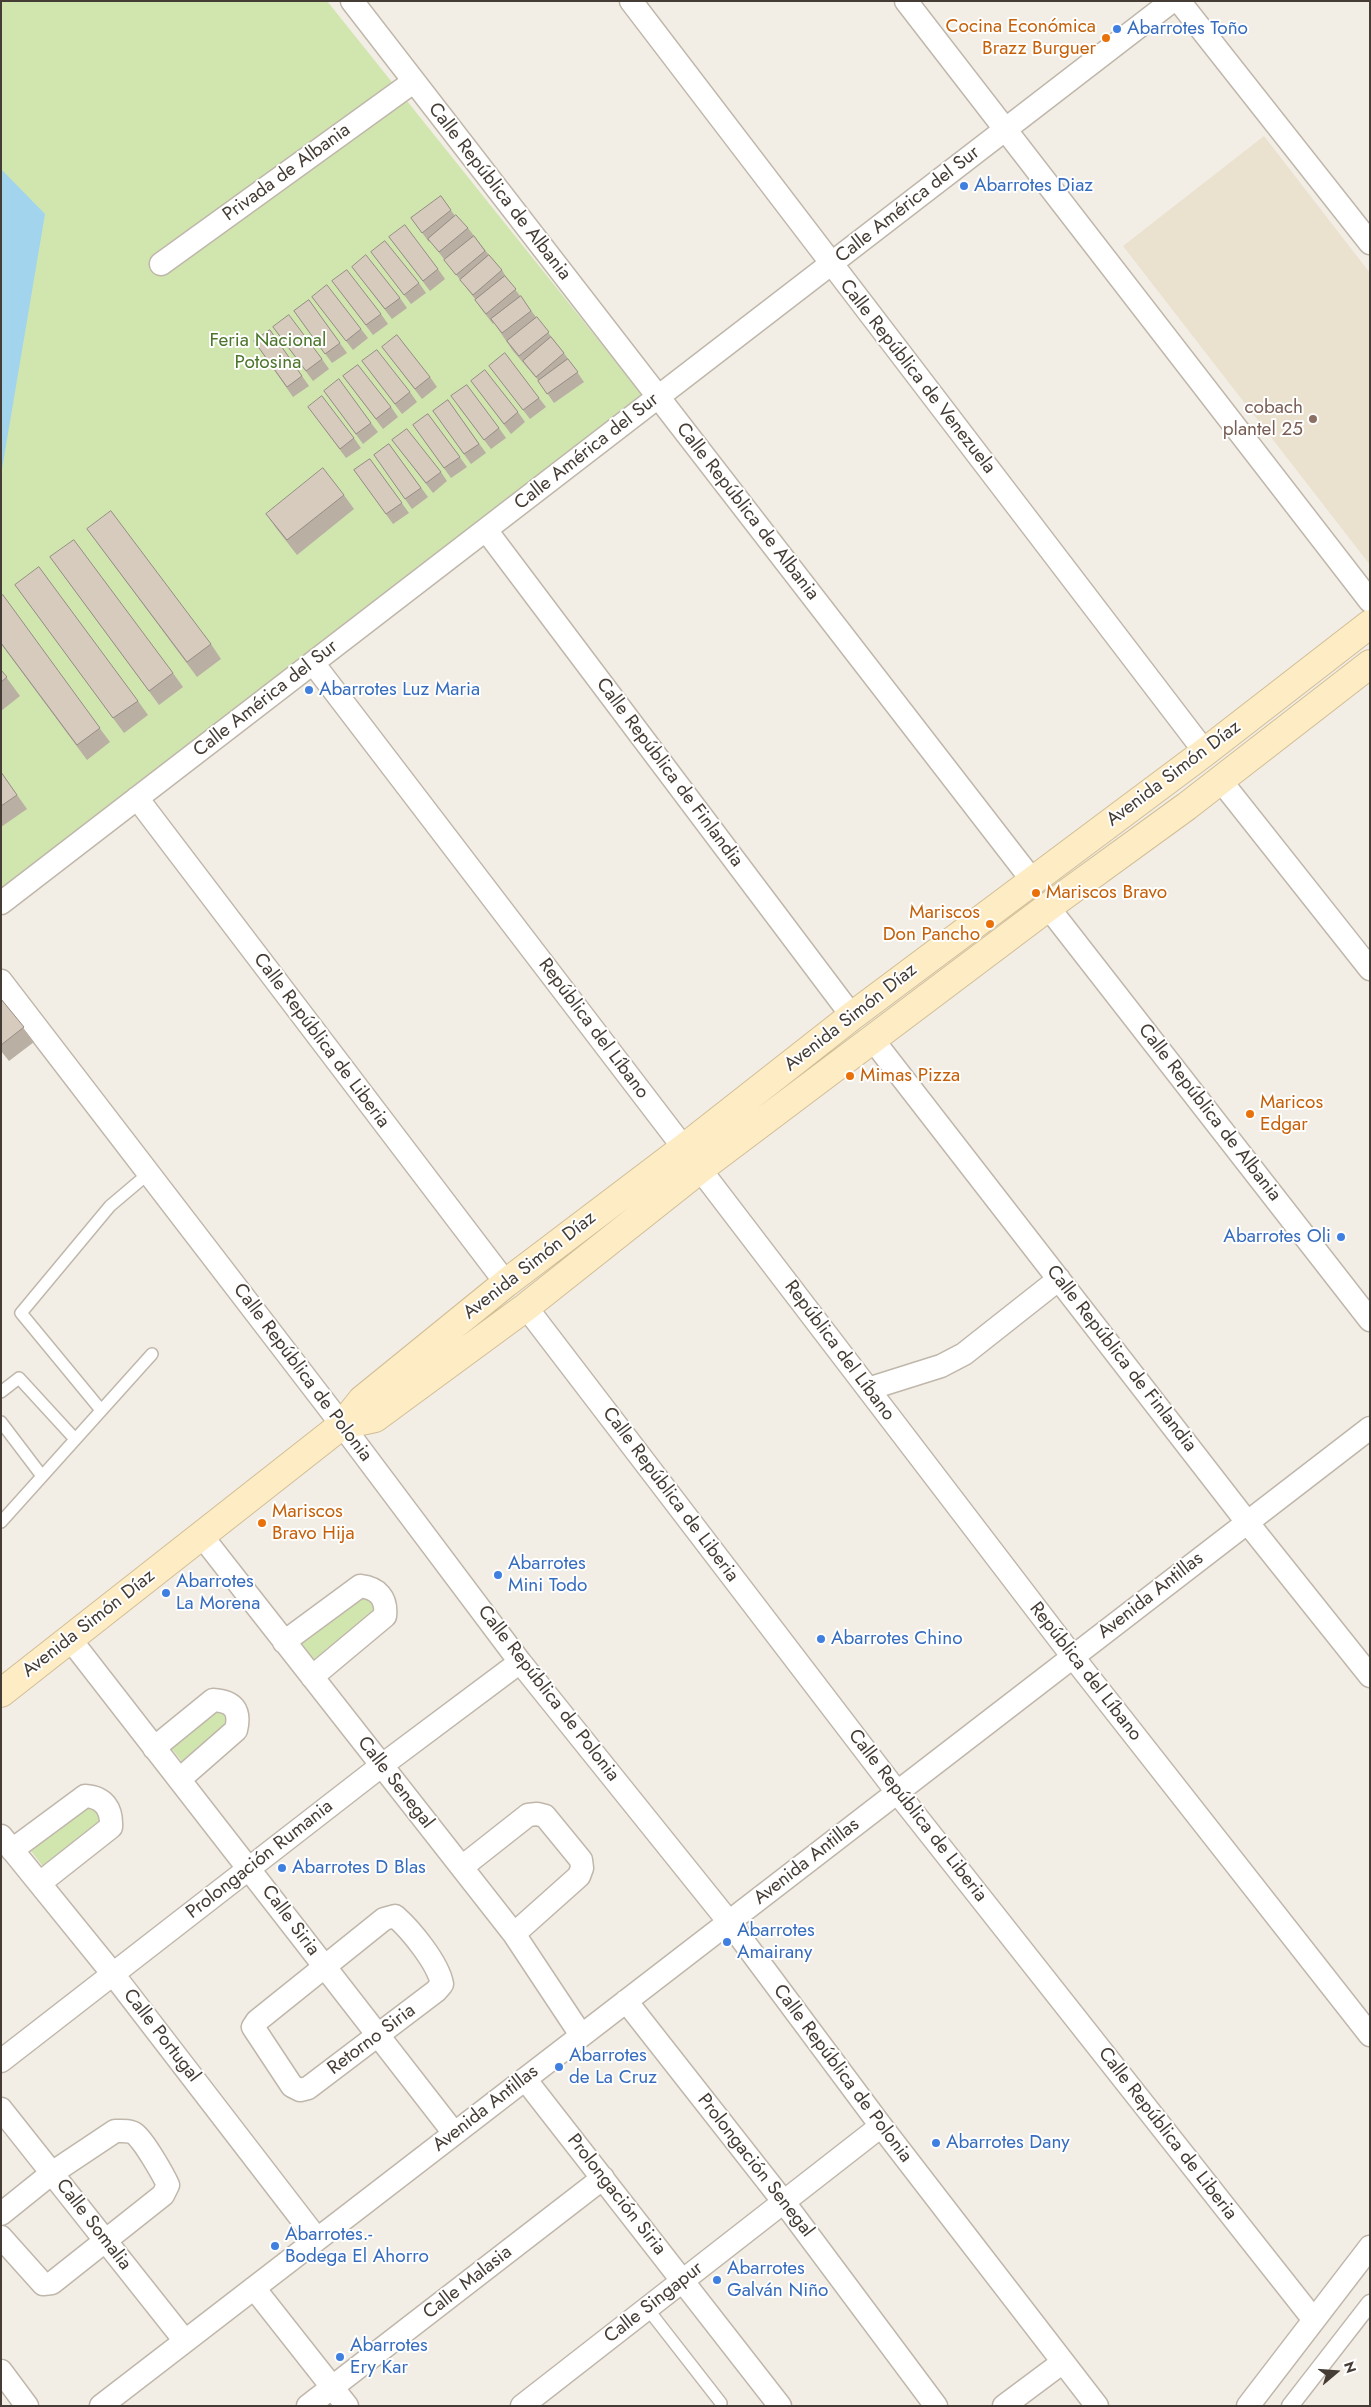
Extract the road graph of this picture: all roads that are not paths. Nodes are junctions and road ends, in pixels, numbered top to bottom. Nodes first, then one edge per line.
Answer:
1 (352, 1) edge
2 (631, 1) edge
3 (906, 1) edge
4 (1172, 1) edge
5 (1180, 1) edge
6 (413, 82) junction
7 (1006, 130) junction
8 (1370, 243) edge
9 (161, 264) dead end
10 (831, 264) junction
11 (658, 397) junction
12 (486, 530) junction
13 (1370, 601) edge
14 (1370, 624) edge
15 (313, 663) junction
16 (1370, 664) edge
17 (1205, 752) junction
18 (1221, 781) junction
19 (137, 798) junction
20 (1032, 880) junction
21 (1, 903) edge
22 (1048, 907) junction
23 (1370, 969) edge
24 (1, 981) edge
25 (852, 1016) junction
26 (873, 1040) junction
27 (692, 1159) junction
28 (149, 1172) junction
29 (1059, 1279) junction
30 (506, 1283) junction
31 (526, 1307) junction
32 (1370, 1320) edge
33 (152, 1354) dead end
34 (868, 1389) junction
35 (1, 1392) edge
36 (101, 1410) junction
37 (1, 1422) edge
38 (342, 1424) junction
39 (1370, 1428) edge
40 (75, 1439) junction
41 (42, 1476) junction
42 (1, 1522) edge
43 (1247, 1522) junction
44 (201, 1535) junction
45 (70, 1639) junction
46 (284, 1642) junction
47 (1072, 1657) junction
48 (520, 1662) junction
49 (1370, 1676) edge
50 (312, 1677) junction
51 (1, 1693) edge
52 (154, 1748) junction
53 (381, 1766) junction
54 (180, 1780) junction
55 (897, 1792) junction
56 (7, 1843) edge
57 (462, 1867) junction
58 (250, 1868) junction
59 (40, 1883) junction
60 (729, 1922) junction
61 (514, 1934) junction
62 (326, 1968) junction
63 (113, 1974) junction
64 (626, 2001) junction
65 (379, 2035) junction
66 (582, 2035) junction
67 (1370, 2035) edge
68 (1, 2061) edge
69 (525, 2079) junction
70 (1, 2109) edge
71 (881, 2126) junction
72 (454, 2133) junction
73 (52, 2173) junction
74 (603, 2178) junction
75 (783, 2201) junction
76 (1, 2214) edge
77 (1, 2237) edge
78 (317, 2239) junction
79 (107, 2242) junction
80 (1370, 2246) edge
81 (682, 2280) junction
82 (254, 2288) junction
83 (1370, 2302) edge
84 (647, 2308) junction
85 (1314, 2320) junction
86 (185, 2341) junction
87 (1063, 2362) junction
88 (1, 2371) edge
89 (332, 2387) junction
90 (721, 2403) dead end
91 (28, 2406) edge
92 (101, 2406) edge
93 (308, 2406) edge
94 (347, 2406) edge
95 (522, 2406) edge
96 (780, 2406) edge
97 (936, 2406) edge
98 (1004, 2406) edge
99 (1097, 2406) edge
100 (1248, 2406) edge
101 (1290, 2406) edge

1 - 6 street, Calle República de Albania
2 - 10 street, Calle República de Venezuela
3 - 7 street
4 - 7 street, Calle América del Sur
5 - 8 street
6 - 9 street, Privada de Albania
6 - 11 street, Calle República de Albania
7 - 10 street, Calle América del Sur
7 - 13 street
10 - 11 street, Calle América del Sur
10 - 17 street, Calle República de Venezuela
11 - 12 street, Calle América del Sur
11 - 20 street, Calle República de Albania
12 - 15 street, Calle América del Sur
12 - 25 street, Calle República de Finlandia
14 - 17 main road, Avenida Simón Díaz
15 - 19 street, Calle América del Sur
15 - 27 street, República del Líbano
16 - 18 main road, Avenida Simón Díaz
17 - 20 main road, Avenida Simón Díaz
18 - 22 main road, Avenida Simón Díaz
18 - 23 street
19 - 21 street, Calle América del Sur
19 - 30 street, Calle República de Liberia
20 - 25 main road, Avenida Simón Díaz
22 - 26 main road, Avenida Simón Díaz
22 - 32 street, Calle República de Albania
24 - 28 street, Calle República de Polonia
25 - 27 main road, Avenida Simón Díaz
26 - 27 main road, Avenida Simón Díaz
26 - 29 street, Calle República de Finlandia
27 - 30 main road, Avenida Simón Díaz
27 - 31 main road, Avenida Simón Díaz
27 - 34 street, República del Líbano
28 - 36 lane
28 - 38 street, Calle República de Polonia
29 - 34 street
29 - 43 street, Calle República de Finlandia
30 - 38 main road, Avenida Simón Díaz
31 - 38 main road, Avenida Simón Díaz
31 - 55 street, Calle República de Liberia
33 - 36 lane
34 - 47 street, República del Líbano
35 - 40 lane
36 - 40 lane
37 - 41 lane
38 - 44 main road, Avenida Simón Díaz
38 - 48 street, Calle República de Polonia
39 - 43 street, Avenida Antillas
40 - 41 lane
41 - 42 lane
43 - 47 street, Avenida Antillas
43 - 49 street, Calle República de Finlandia
44 - 45 main road, Avenida Simón Díaz
44 - 46 street, Calle Senegal
45 - 51 main road, Avenida Simón Díaz
45 - 52 street, Calle Siria
46 - 50 street, Calle Senegal
46 - 50 street
47 - 55 street, Avenida Antillas
47 - 67 street, República del Líbano
48 - 53 street, Prolongación Rumania
48 - 60 street, Calle República de Polonia
50 - 53 street, Calle Senegal
52 - 54 street, Calle Siria
52 - 54 street
53 - 57 street, Calle Senegal
53 - 58 street, Prolongación Rumania
54 - 58 street, Calle Siria
55 - 60 street, Avenida Antillas
55 - 85 street, Calle República de Liberia
56 - 59 street, Calle Portugal
56 - 59 street
57 - 61 street, Calle Senegal
57 - 61 street
58 - 62 street, Calle Siria
58 - 63 street, Prolongación Rumania
59 - 63 street, Calle Portugal
60 - 64 street, Avenida Antillas
60 - 71 street, Calle República de Polonia
61 - 66 street, Calle Senegal
62 - 65 street, Calle Siria
62 - 65 street, Retorno Siria
62 - 65 street, Retorno Siria
63 - 68 street, Prolongación Rumania
63 - 78 street, Calle Portugal
64 - 66 street, Avenida Antillas
64 - 75 street, Prolongación Senegal
65 - 72 street, Calle Siria
66 - 69 street, Avenida Antillas
69 - 72 street, Avenida Antillas
69 - 74 street, Prolongación Siria
70 - 73 street, Calle Somalia
71 - 75 street, Calle Singapur
71 - 87 street, Calle República de Polonia
72 - 78 street, Avenida Antillas
73 - 76 street
73 - 79 street, Calle Somalia
73 - 79 street
74 - 81 street, Prolongación Siria
74 - 89 street, Calle Malasia
75 - 81 street, Calle Singapur
75 - 97 street, Prolongación Senegal
77 - 79 street
78 - 82 street, Avenida Antillas
79 - 86 street, Calle Somalia
80 - 85 street
81 - 84 street, Calle Singapur
81 - 96 street, Prolongación Siria
82 - 86 street, Avenida Antillas
82 - 89 street
83 - 101 street
84 - 90 lane
84 - 95 street, Calle Singapur
85 - 100 street
86 - 92 street, Avenida Antillas
87 - 98 street
87 - 99 street, Calle República de Polonia
88 - 91 street
89 - 93 street, Calle Malasia
89 - 94 street

